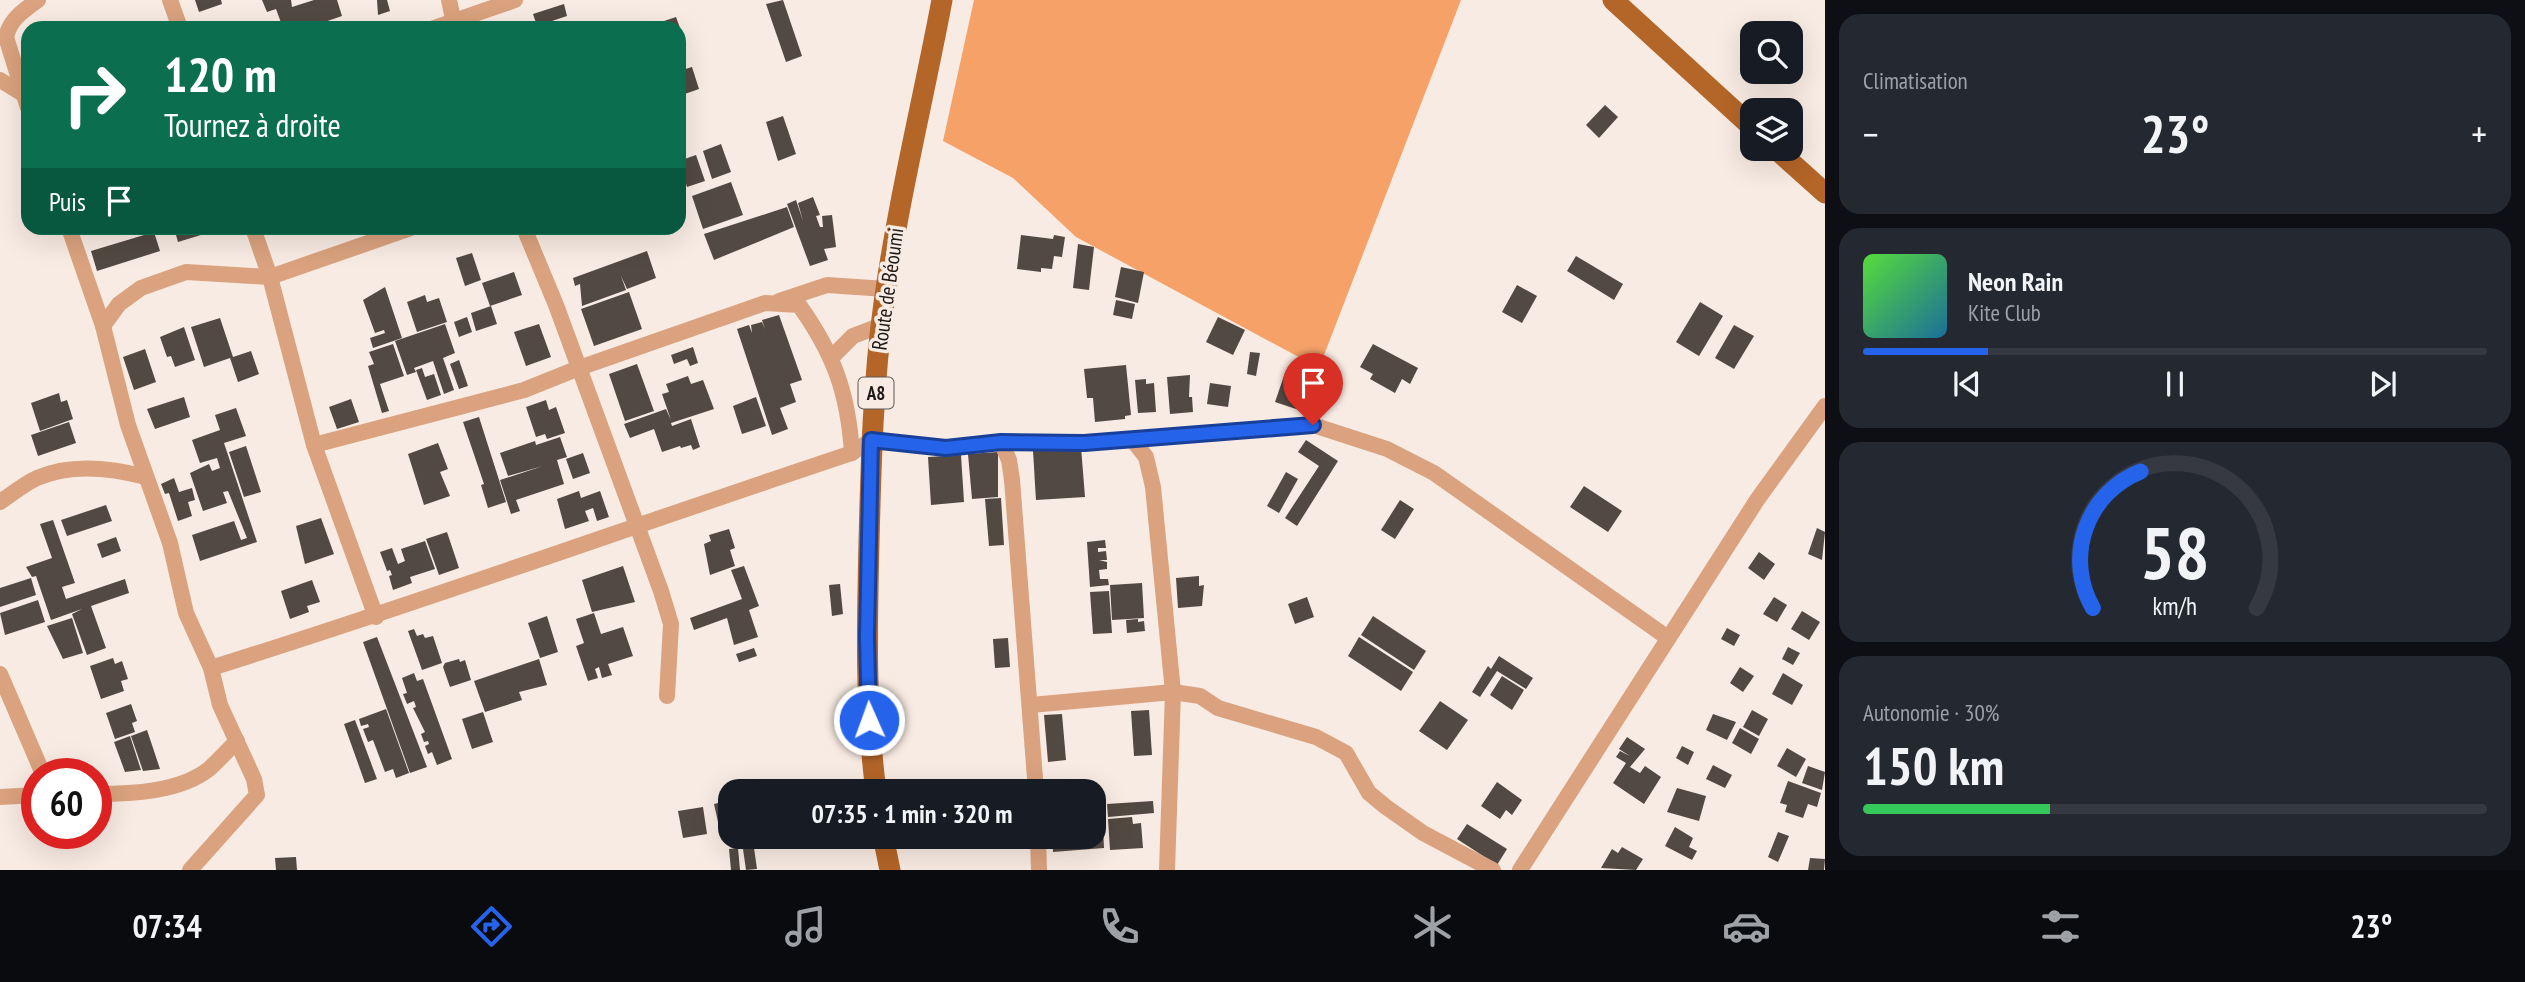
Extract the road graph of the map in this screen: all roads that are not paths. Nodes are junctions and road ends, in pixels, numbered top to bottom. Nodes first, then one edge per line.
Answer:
1 (38, 0) edge
2 (170, 0) edge
3 (449, 0) edge
4 (515, 0) edge
5 (942, 0) edge
6 (1613, 0) edge
7 (178, 21) edge
8 (454, 21) edge
9 (465, 21) edge
10 (0, 80) edge
11 (21, 85) edge
12 (21, 97) edge
13 (1740, 116) edge
14 (1789, 161) edge
15 (1825, 193) edge
16 (71, 235) edge
17 (255, 235) edge
18 (391, 235) edge
19 (527, 235) edge
20 (270, 278) junction
21 (886, 289) junction
22 (777, 302) junction
23 (882, 325) junction
24 (103, 326) junction
25 (831, 358) junction
26 (579, 368) junction
27 (1825, 406) edge
28 (1132, 439) junction
29 (871, 440) junction
30 (1001, 442) junction
31 (314, 444) junction
32 (852, 453) junction
33 (146, 477) junction
34 (0, 502) edge
35 (637, 524) junction
36 (376, 617) junction
37 (1668, 638) junction
38 (211, 668) junction
39 (0, 674) edge
40 (1173, 692) junction
41 (667, 696) dead end
42 (1031, 705) junction
43 (237, 741) junction
44 (36, 758) edge
45 (874, 779) edge
46 (1035, 779) edge
47 (112, 794) edge
48 (21, 796) edge
49 (0, 797) edge
50 (886, 849) edge
51 (1039, 849) edge
52 (190, 870) edge
53 (890, 870) edge
54 (1040, 870) edge
55 (1167, 870) edge
56 (1493, 870) edge
57 (1520, 870) edge

1 - 11 street
2 - 7 street
3 - 8 street
4 - 9 street
5 - 21 main road, Route de Béoumi / A8
6 - 13 main road
10 - 12 street
14 - 15 main road
16 - 24 street
17 - 20 street
18 - 20 street
19 - 26 street
20 - 24 street
20 - 31 street
21 - 22 street
21 - 23 main road, Route de Béoumi / A8
22 - 25 street
22 - 26 street
23 - 25 street
23 - 29 main road, Route de Béoumi / A8
24 - 33 street
25 - 32 street
26 - 31 street
26 - 35 street
27 - 37 street
28 - 30 street
28 - 37 street
28 - 40 street
29 - 30 street
29 - 32 street
29 - 45 main road, Route de Béoumi / A8
30 - 42 street
31 - 36 street
32 - 35 street
33 - 34 street
33 - 38 street
35 - 36 street
35 - 41 street
36 - 38 street
37 - 57 street
38 - 43 street
39 - 44 street
40 - 42 street
40 - 55 street
40 - 56 street
42 - 46 street
43 - 47 street
43 - 52 street
48 - 49 street
50 - 53 main road
51 - 54 street

